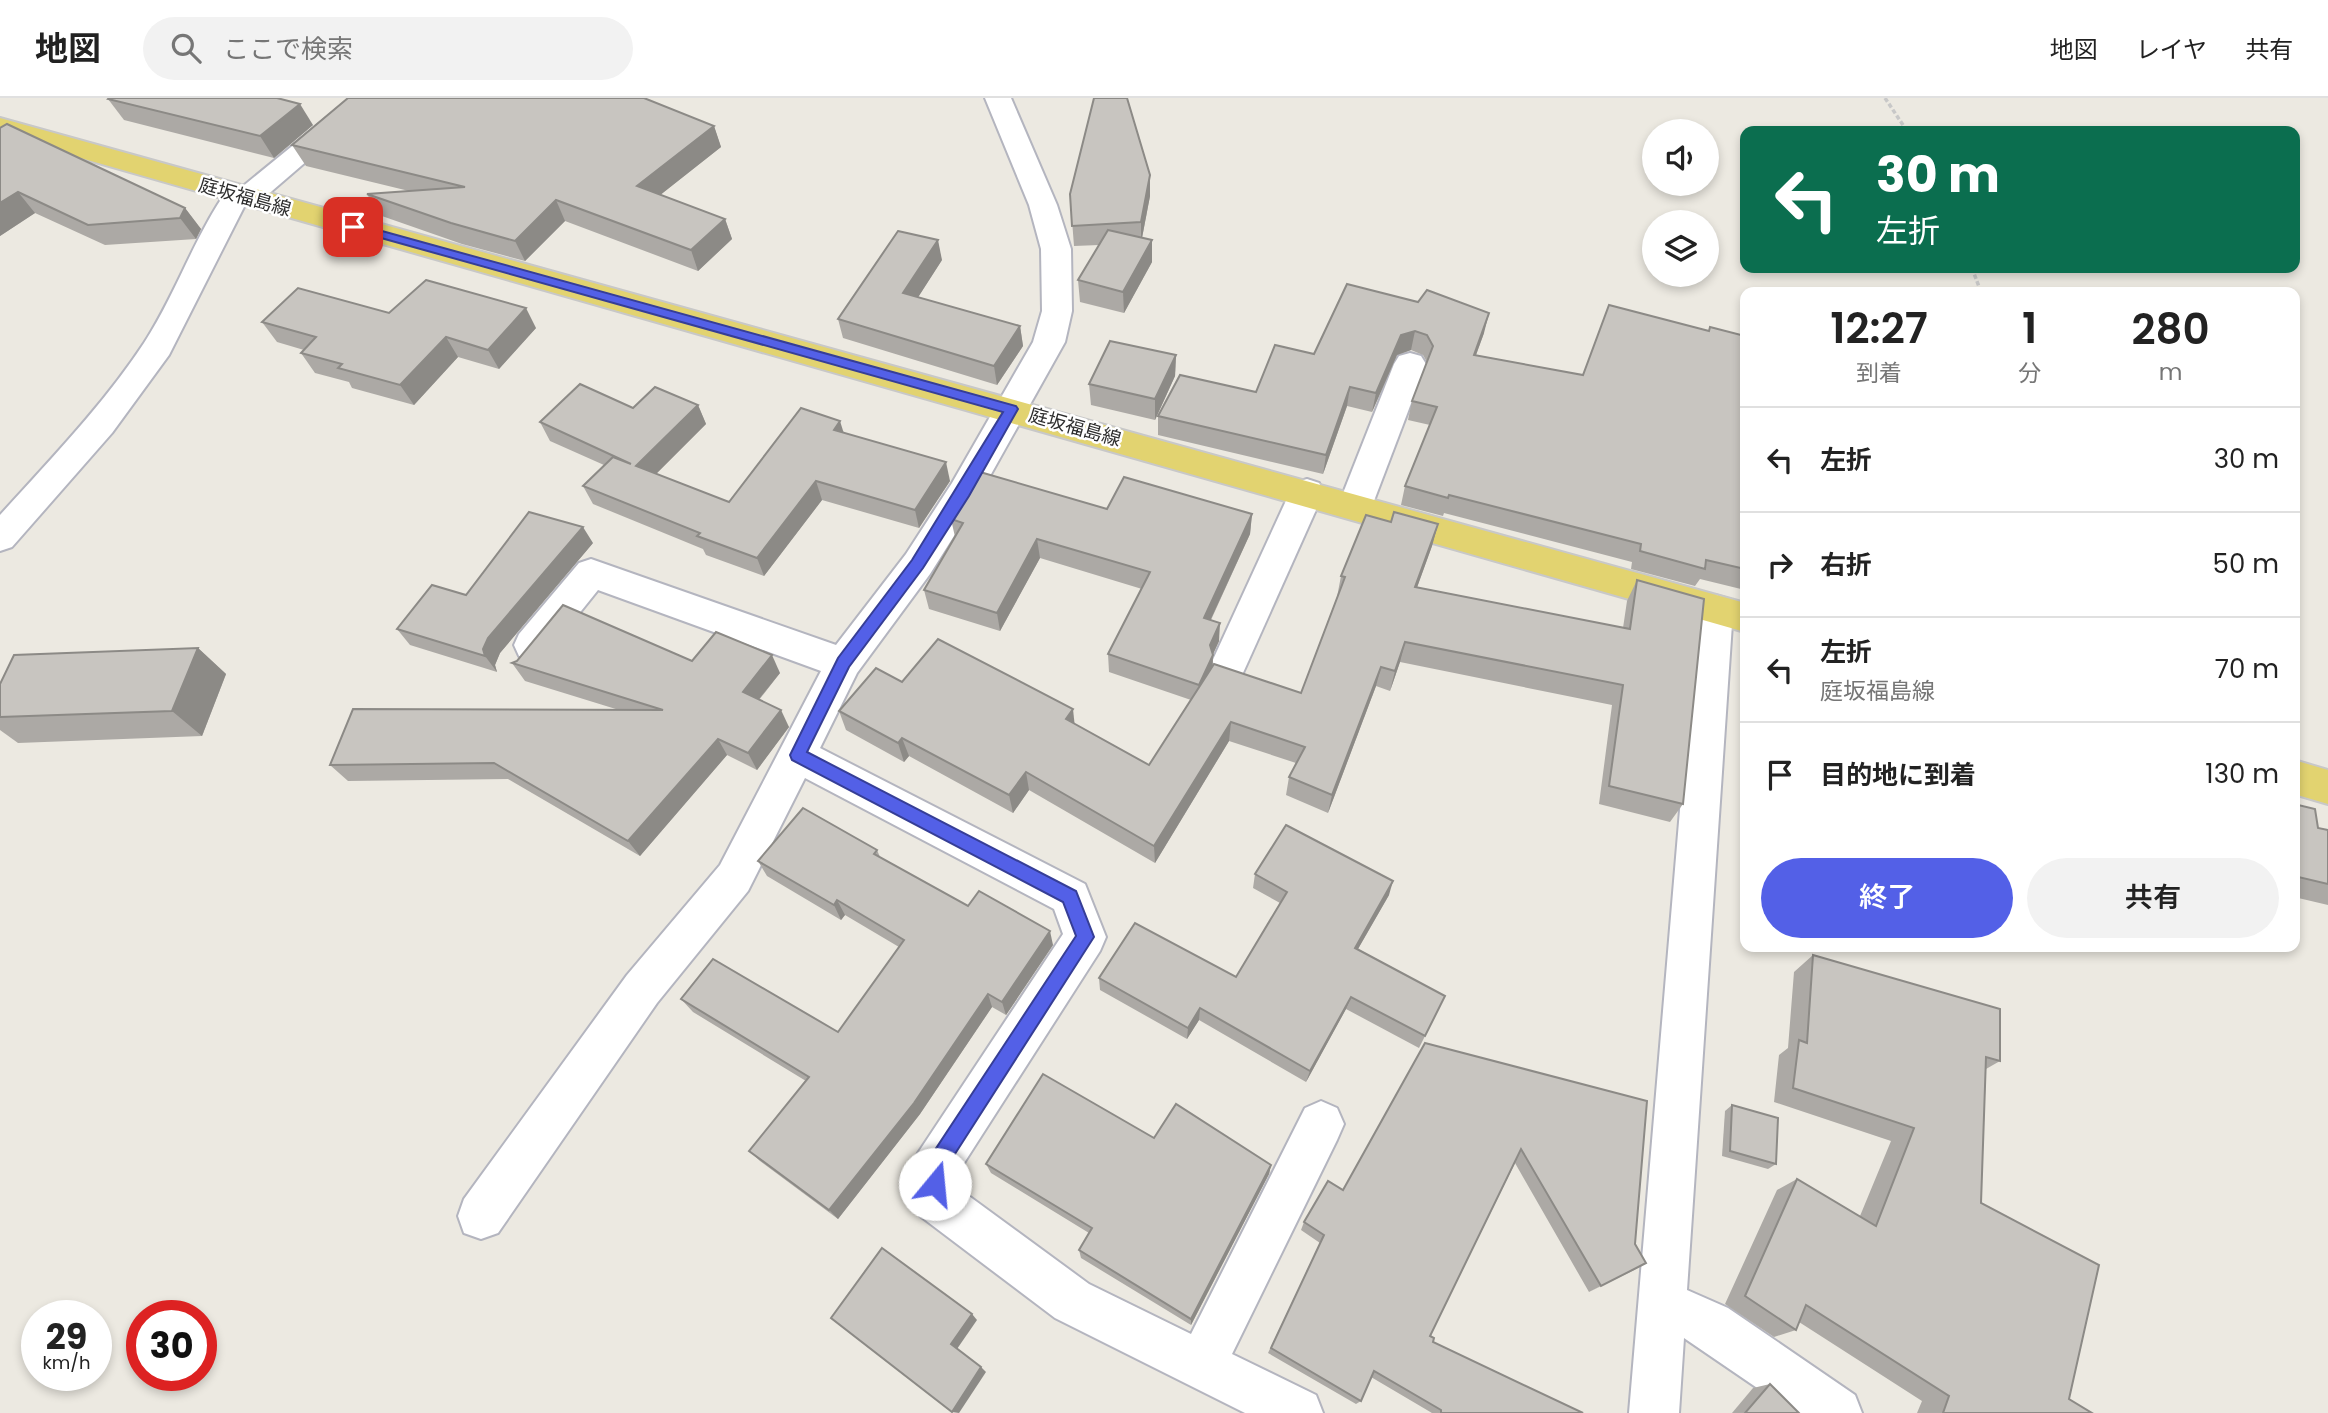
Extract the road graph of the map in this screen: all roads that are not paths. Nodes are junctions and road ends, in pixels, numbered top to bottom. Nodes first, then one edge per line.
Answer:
1 (368, 98) edge
2 (998, 98) edge
3 (0, 126) edge
4 (243, 196) junction
5 (1410, 364) dead end
6 (1011, 409) junction
7 (1307, 492) junction
8 (1355, 506) junction
9 (0, 538) edge
10 (1730, 614) edge
11 (844, 663) junction
12 (1229, 664) dead end
13 (515, 666) edge
14 (798, 755) junction
15 (2300, 779) edge
16 (2328, 787) edge
17 (1321, 1124) dead end
18 (481, 1216) dead end
19 (1662, 1303) junction
20 (1202, 1363) junction
21 (1298, 1413) edge
22 (1654, 1413) edge
23 (1837, 1413) edge

1 - 4 street
2 - 6 street
3 - 4 main road, 庭坂福島線
4 - 6 main road, 庭坂福島線
4 - 9 street
5 - 8 street
6 - 7 main road, 庭坂福島線
6 - 11 street
7 - 8 main road, 庭坂福島線
7 - 12 street
8 - 10 main road, 庭坂福島線
10 - 19 street
11 - 13 street
11 - 14 street
14 - 18 street
14 - 20 street
15 - 16 main road
17 - 20 street
19 - 22 street
19 - 23 street
20 - 21 street

